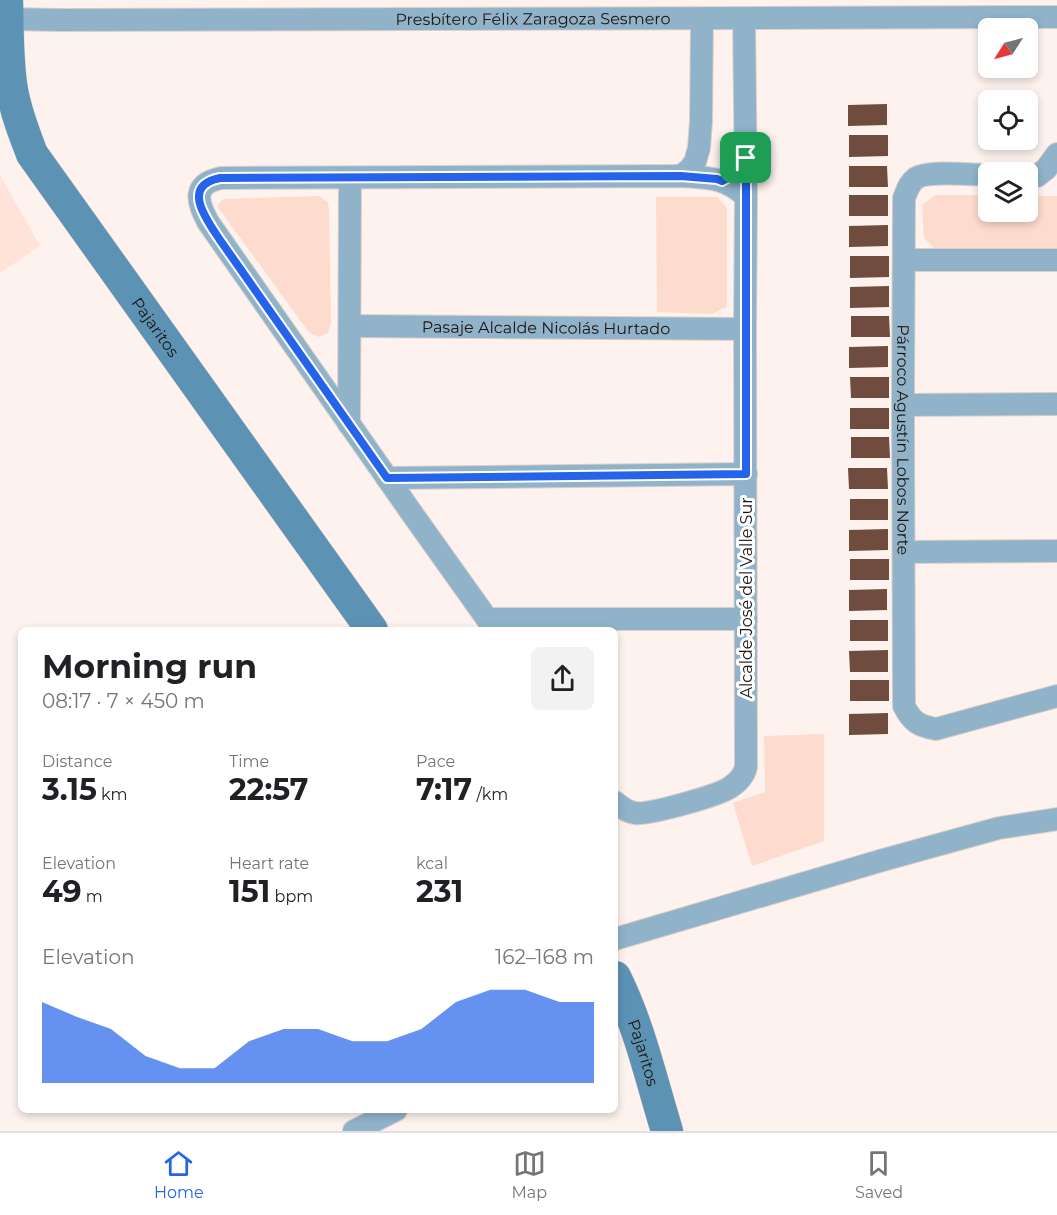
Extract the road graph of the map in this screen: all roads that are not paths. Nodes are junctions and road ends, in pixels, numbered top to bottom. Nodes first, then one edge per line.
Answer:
1 (543, 0) edge
2 (7, 10) edge
3 (566, 18) junction
4 (702, 18) junction
5 (744, 18) junction
6 (1057, 18) edge
7 (1057, 154) edge
8 (746, 158) junction
9 (978, 175) edge
10 (681, 176) junction
11 (1040, 177) edge
12 (350, 178) junction
13 (722, 181) junction
14 (746, 197) junction
15 (904, 260) junction
16 (1057, 260) edge
17 (350, 326) junction
18 (745, 329) junction
19 (1057, 404) edge
20 (903, 405) junction
21 (349, 424) junction
22 (746, 474) junction
23 (387, 478) junction
24 (1057, 551) edge
25 (904, 552) junction
26 (746, 619) junction
27 (491, 624) edge
28 (370, 627) edge
29 (1057, 696) edge
30 (622, 807) edge
31 (1057, 819) edge
32 (618, 938) edge
33 (618, 990) edge
34 (390, 1113) edge
35 (354, 1131) edge
36 (667, 1131) edge

1 - 3 street
2 - 3 street, Presbítero Félix Zaragoza Sesmero
2 - 28 street, Pajaritos
3 - 4 street, Presbítero Félix Zaragoza Sesmero
4 - 5 street, Presbítero Félix Zaragoza Sesmero
4 - 10 street
5 - 6 street, Presbítero Félix Zaragoza Sesmero
5 - 8 street, Alcalde José del Valle Sur
7 - 11 street
8 - 13 street
8 - 14 street, Alcalde José del Valle Sur
9 - 15 street, Párroco Agustín Lobos Norte
10 - 12 street
10 - 13 street
12 - 17 street
12 - 21 street
13 - 14 street
14 - 18 street, Alcalde José del Valle Sur
15 - 16 street
15 - 20 street, Párroco Agustín Lobos Norte
17 - 18 street, Pasaje Alcalde Nicolás Hurtado
17 - 21 street
18 - 22 street, Alcalde José del Valle Sur
19 - 20 street
20 - 25 street, Párroco Agustín Lobos Norte
21 - 23 street
22 - 23 street
22 - 26 street, Alcalde José del Valle Sur
23 - 27 street
24 - 25 street
25 - 29 street, Párroco Agustín Lobos Norte
26 - 27 street
26 - 30 street, Alcalde José del Valle Sur
31 - 32 street
33 - 36 street, Pajaritos
34 - 35 street

